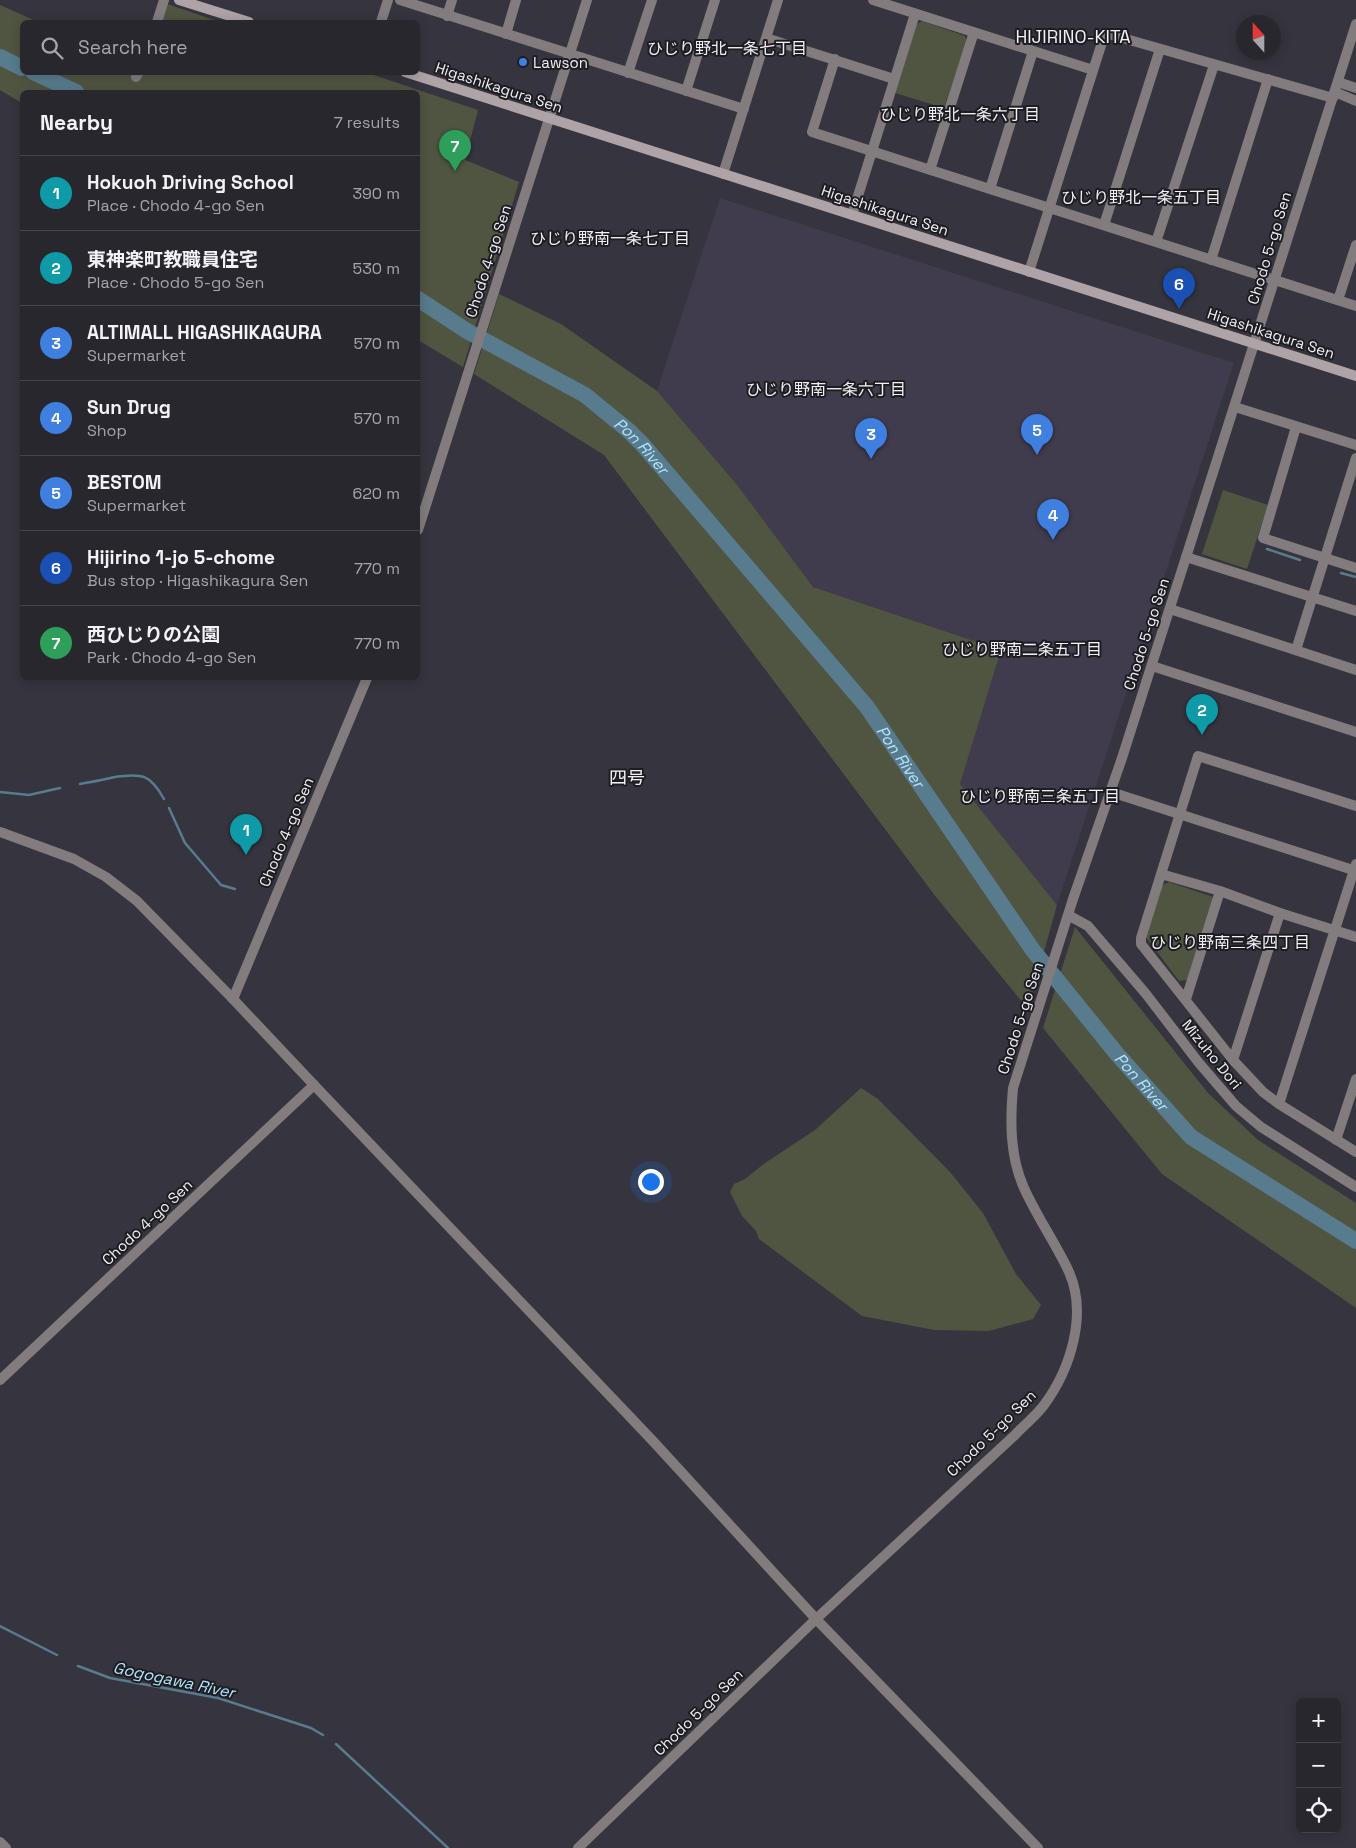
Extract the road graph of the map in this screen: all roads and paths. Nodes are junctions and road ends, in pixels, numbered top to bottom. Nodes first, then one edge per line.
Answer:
1 (164, 0) edge
2 (179, 0) edge
3 (388, 0) edge
4 (400, 0) edge
5 (452, 0) edge
6 (516, 0) edge
7 (587, 0) edge
8 (652, 0) edge
9 (715, 0) edge
10 (778, 0) edge
11 (873, 0) edge
12 (915, 14) junction
13 (447, 16) junction
14 (158, 20) edge
15 (243, 20) edge
16 (382, 20) edge
17 (1356, 24) edge
18 (974, 32) junction
19 (506, 34) junction
20 (766, 38) junction
21 (1160, 49) junction
22 (1034, 51) junction
23 (570, 54) junction
24 (834, 59) junction
25 (1214, 65) junction
26 (1093, 70) junction
27 (628, 73) junction
28 (415, 75) edge
29 (894, 79) junction
30 (1268, 79) junction
31 (1356, 87) edge
32 (686, 91) junction
33 (1335, 91) junction
34 (1356, 101) edge
35 (744, 109) junction
36 (549, 118) junction
37 (872, 152) junction
38 (930, 170) junction
39 (723, 174) junction
40 (990, 189) junction
41 (1049, 209) junction
42 (852, 215) junction
43 (1104, 225) junction
44 (1156, 242) junction
45 (1356, 245) edge
46 (1211, 260) junction
47 (1029, 272) junction
48 (1275, 280) junction
49 (1338, 300) junction
50 (1356, 306) edge
51 (1255, 344) junction
52 (1356, 376) edge
53 (1235, 407) junction
54 (1296, 427) junction
55 (1356, 445) edge
56 (1356, 458) edge
57 (420, 524) edge
58 (1186, 557) junction
59 (1324, 558) junction
60 (1356, 568) edge
61 (1312, 597) junction
62 (1170, 609) junction
63 (1356, 611) edge
64 (1296, 650) junction
65 (1152, 666) junction
66 (1356, 670) edge
67 (366, 680) edge
68 (1356, 732) edge
69 (1111, 792) junction
70 (1356, 806) edge
71 (1179, 814) junction
72 (0, 832) edge
73 (1355, 869) edge
74 (1161, 874) junction
75 (1220, 891) junction
76 (1280, 913) junction
77 (1068, 915) junction
78 (1335, 930) junction
79 (1356, 937) edge
80 (233, 998) junction
81 (1186, 999) junction
82 (1232, 1060) junction
83 (1356, 1079) edge
84 (314, 1084) junction
85 (1279, 1104) junction
86 (1336, 1140) junction
87 (1356, 1152) edge
88 (1356, 1187) edge
89 (0, 1380) edge
90 (816, 1619) junction
91 (0, 1842) edge
92 (6, 1848) edge
93 (578, 1848) edge
94 (1038, 1848) edge

1 - 14 street
2 - 15 main road
3 - 16 street
4 - 13 street
5 - 13 street
6 - 19 street
7 - 23 street, Chodo 4-go Sen
8 - 27 street
9 - 32 street
10 - 20 street
11 - 12 street
12 - 18 street
12 - 29 street
13 - 19 street
17 - 33 street, Chodo 5-go Sen
18 - 22 street
18 - 38 street
19 - 23 street
20 - 24 street
20 - 35 street
21 - 25 street
21 - 26 street
21 - 43 street
22 - 26 street
22 - 40 street
23 - 27 street
23 - 36 street, Chodo 4-go Sen
24 - 29 street
24 - 37 street
25 - 30 street
25 - 44 street
26 - 41 street
27 - 32 street
28 - 36 main road, Higashikagura Sen
29 - 37 street
30 - 33 street
30 - 46 street
31 - 33 street
32 - 35 street
33 - 34 street
33 - 48 street, Chodo 5-go Sen
35 - 39 street
36 - 39 main road, Higashikagura Sen
36 - 57 street, Chodo 4-go Sen
37 - 38 street
37 - 42 street
38 - 40 street
39 - 42 main road, Higashikagura Sen
40 - 41 street
41 - 43 street
41 - 47 street
42 - 47 main road, Higashikagura Sen
43 - 44 street
44 - 46 street
45 - 49 street
46 - 48 street
47 - 51 main road, Higashikagura Sen
48 - 49 street
48 - 51 street, Chodo 5-go Sen
49 - 50 street
51 - 52 main road, Higashikagura Sen
51 - 53 street, Chodo 5-go Sen
53 - 54 street
53 - 58 street, Chodo 5-go Sen
54 - 55 street
54 - 59 street
56 - 59 street
58 - 61 street
58 - 62 street, Chodo 5-go Sen
59 - 60 street
59 - 61 street
61 - 63 street
61 - 64 street
62 - 64 street
62 - 65 street, Chodo 5-go Sen
64 - 66 street
65 - 68 street
65 - 69 street, Chodo 5-go Sen
67 - 80 street, Chodo 4-go Sen
69 - 71 street
69 - 77 street, Chodo 5-go Sen
70 - 71 street
71 - 73 street
71 - 74 street
72 - 80 street
73 - 78 street
74 - 75 street
74 - 81 street
75 - 76 street
75 - 81 street
76 - 78 street
76 - 82 street
77 - 88 street, Mizuho Dori
77 - 90 street, Chodo 5-go Sen
78 - 79 street
78 - 85 street
80 - 84 street
81 - 82 street
82 - 85 street
83 - 86 street
84 - 89 street, Chodo 4-go Sen
84 - 90 street
85 - 86 street
86 - 87 street
90 - 93 street, Chodo 5-go Sen
90 - 94 street
91 - 92 street

